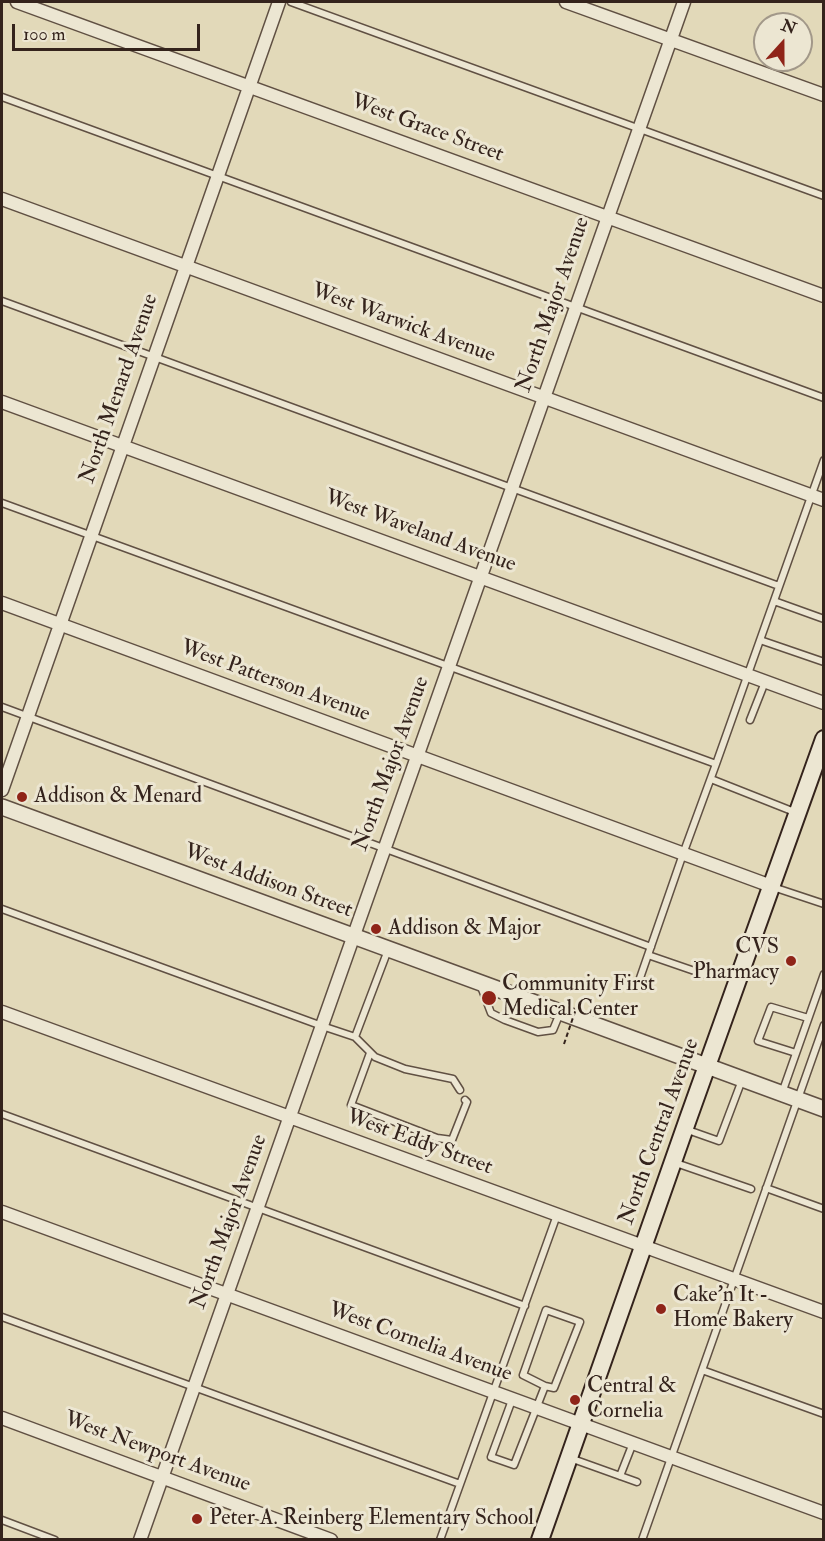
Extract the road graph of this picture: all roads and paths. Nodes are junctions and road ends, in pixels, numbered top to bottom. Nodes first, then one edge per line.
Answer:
1 (17, 2) edge
2 (279, 2) edge
3 (291, 2) edge
4 (566, 2) edge
5 (684, 2) edge
6 (671, 40) junction
7 (249, 86) junction
8 (824, 95) edge
9 (2, 97) edge
10 (639, 129) junction
11 (217, 176) junction
12 (824, 196) edge
13 (2, 199) edge
14 (608, 217) junction
15 (186, 266) junction
16 (824, 296) edge
17 (2, 301) edge
18 (576, 308) junction
19 (154, 357) junction
20 (544, 398) junction
21 (824, 398) edge
22 (2, 402) edge
23 (122, 446) junction
24 (824, 460) edge
25 (512, 488) junction
26 (811, 496) junction
27 (824, 500) edge
28 (2, 502) edge
29 (91, 535) junction
30 (481, 577) junction
31 (779, 586) junction
32 (774, 601) junction
33 (2, 603) edge
34 (824, 618) edge
35 (60, 625) junction
36 (760, 640) junction
37 (824, 662) edge
38 (449, 667) junction
39 (748, 675) junction
40 (765, 681) junction
41 (824, 703) edge
42 (2, 708) edge
43 (27, 717) junction
44 (750, 720) dead end
45 (824, 739) edge
46 (417, 756) junction
47 (716, 764) junction
48 (711, 779) junction
49 (2, 790) edge
50 (2, 807) edge
51 (797, 813) junction
52 (384, 849) junction
53 (682, 854) junction
54 (771, 886) junction
55 (824, 904) edge
56 (2, 909) edge
57 (353, 937) junction
58 (651, 947) junction
59 (388, 950) junction
60 (648, 955) junction
61 (824, 974) edge
62 (709, 975) dead end
63 (640, 978) dead end
64 (480, 983) junction
65 (579, 1000) dead end
66 (2, 1012) edge
67 (560, 1013) junction
68 (808, 1018) junction
69 (824, 1025) edge
70 (322, 1026) junction
71 (355, 1037) junction
72 (564, 1044) dead end
73 (370, 1053) junction
74 (796, 1053) junction
75 (707, 1066) junction
76 (742, 1079) junction
77 (460, 1090) dead end
78 (782, 1094) junction
79 (797, 1099) junction
80 (465, 1100) dead end
81 (824, 1109) edge
82 (2, 1114) edge
83 (289, 1118) junction
84 (684, 1128) junction
85 (672, 1161) junction
86 (751, 1188) dead end
87 (766, 1188) junction
88 (257, 1208) junction
89 (824, 1209) edge
90 (2, 1212) edge
91 (557, 1215) junction
92 (643, 1246) junction
93 (734, 1279) junction
94 (226, 1295) junction
95 (525, 1306) junction
96 (824, 1312) edge
97 (2, 1317) edge
98 (702, 1370) junction
99 (545, 1386) junction
100 (194, 1387) junction
101 (493, 1392) junction
102 (512, 1400) junction
103 (537, 1408) junction
104 (824, 1414) edge
105 (2, 1418) edge
106 (580, 1424) junction
107 (633, 1443) junction
108 (568, 1458) junction
109 (671, 1458) junction
110 (620, 1476) junction
111 (162, 1478) junction
112 (637, 1482) dead end
113 (460, 1484) junction
114 (824, 1513) edge
115 (2, 1520) edge
116 (55, 1539) edge
117 (140, 1539) edge
118 (331, 1539) edge
119 (440, 1539) edge
120 (540, 1539) edge
121 (642, 1539) edge

1 - 7 street, West Grace Street
2 - 7 street, North Menard Avenue
3 - 10 lane
4 - 6 street
5 - 6 street, North Major Avenue
6 - 8 street
6 - 10 street, North Major Avenue
7 - 11 street, North Menard Avenue
7 - 14 street, West Grace Street
9 - 11 lane
10 - 12 lane
10 - 14 street, North Major Avenue
11 - 15 street, North Menard Avenue
11 - 18 lane
13 - 15 street, West Warwick Avenue
14 - 16 street, West Grace Street
14 - 18 street, North Major Avenue
15 - 19 street, North Menard Avenue
15 - 20 street, West Warwick Avenue
17 - 19 lane
18 - 20 street, North Major Avenue
18 - 21 lane
19 - 23 street, North Menard Avenue
19 - 25 lane
20 - 25 street, North Major Avenue
20 - 26 street, West Warwick Avenue
22 - 23 street, West Waveland Avenue
23 - 29 street, North Menard Avenue
23 - 30 street, West Waveland Avenue
24 - 26 lane
25 - 30 street, North Major Avenue
25 - 31 lane
26 - 27 street, West Warwick Avenue
26 - 31 lane
28 - 29 lane
29 - 35 street, North Menard Avenue
29 - 38 lane
30 - 38 street, North Major Avenue
30 - 39 street, West Waveland Avenue
31 - 32 lane
32 - 34 lane
32 - 36 lane
33 - 35 street, West Patterson Avenue
35 - 43 street, North Menard Avenue
35 - 46 street, West Patterson Avenue
36 - 37 lane
36 - 39 lane
38 - 46 street, North Major Avenue
38 - 47 lane
39 - 40 street, West Waveland Avenue
39 - 47 lane
40 - 41 street, West Waveland Avenue
40 - 44 lane
42 - 43 lane
43 - 49 street, North Menard Avenue
43 - 52 lane
45 - 51 main road, North Central Avenue
46 - 52 street, North Major Avenue
46 - 53 street, West Patterson Avenue
47 - 48 lane
48 - 51 lane
48 - 53 lane
50 - 57 street, West Addison Street
51 - 54 main road, North Central Avenue
52 - 57 street, North Major Avenue
52 - 58 lane
53 - 54 street, West Patterson Avenue
53 - 58 lane
54 - 55 lane
54 - 75 main road, North Central Avenue
56 - 70 lane
57 - 59 street, West Addison Street
57 - 70 street, North Major Avenue
58 - 60 lane
59 - 64 street, West Addison Street
59 - 71 lane
60 - 62 lane
60 - 63 lane
61 - 68 lane
64 - 67 street, West Addison Street
64 - 67 lane
65 - 72 path, bridge
66 - 83 street, West Eddy Street
67 - 75 street, West Addison Street
68 - 74 lane
68 - 74 lane
69 - 79 lane
70 - 71 lane
70 - 83 street, North Major Avenue
71 - 73 lane
73 - 77 lane
73 - 80 lane
74 - 78 lane
75 - 76 street, West Addison Street
75 - 84 main road, North Central Avenue
76 - 78 street, West Addison Street
76 - 84 lane
78 - 79 street, West Addison Street
79 - 81 street, West Addison Street
79 - 87 lane
82 - 88 lane
83 - 88 street, North Major Avenue
83 - 91 street, West Eddy Street
84 - 85 main road, North Central Avenue
85 - 86 lane
85 - 92 main road, North Central Avenue
87 - 89 lane
87 - 93 lane
88 - 94 street, North Major Avenue
88 - 95 lane
90 - 94 street, West Cornelia Avenue
91 - 92 street, West Eddy Street
91 - 95 lane
92 - 93 street, West Eddy Street
92 - 106 main road, North Central Avenue
93 - 96 street, West Eddy Street
93 - 98 lane
94 - 100 street, North Major Avenue
94 - 101 street, West Cornelia Avenue
95 - 101 lane
97 - 100 lane
98 - 104 lane
98 - 109 lane
99 - 99 lane
99 - 103 lane
100 - 111 street, North Major Avenue
100 - 113 lane
101 - 102 street, West Cornelia Avenue
101 - 113 lane
102 - 103 street, West Cornelia Avenue
102 - 103 lane
103 - 106 street, West Cornelia Avenue
105 - 111 street, West Newport Avenue
106 - 107 street, West Cornelia Avenue
106 - 108 main road, North Central Avenue
107 - 109 street, West Cornelia Avenue
107 - 110 lane
108 - 110 lane
108 - 120 main road, North Central Avenue
109 - 114 street, West Cornelia Avenue
109 - 121 lane
110 - 112 lane
111 - 117 street, North Major Avenue
111 - 118 street, West Newport Avenue
113 - 119 lane
115 - 116 lane

